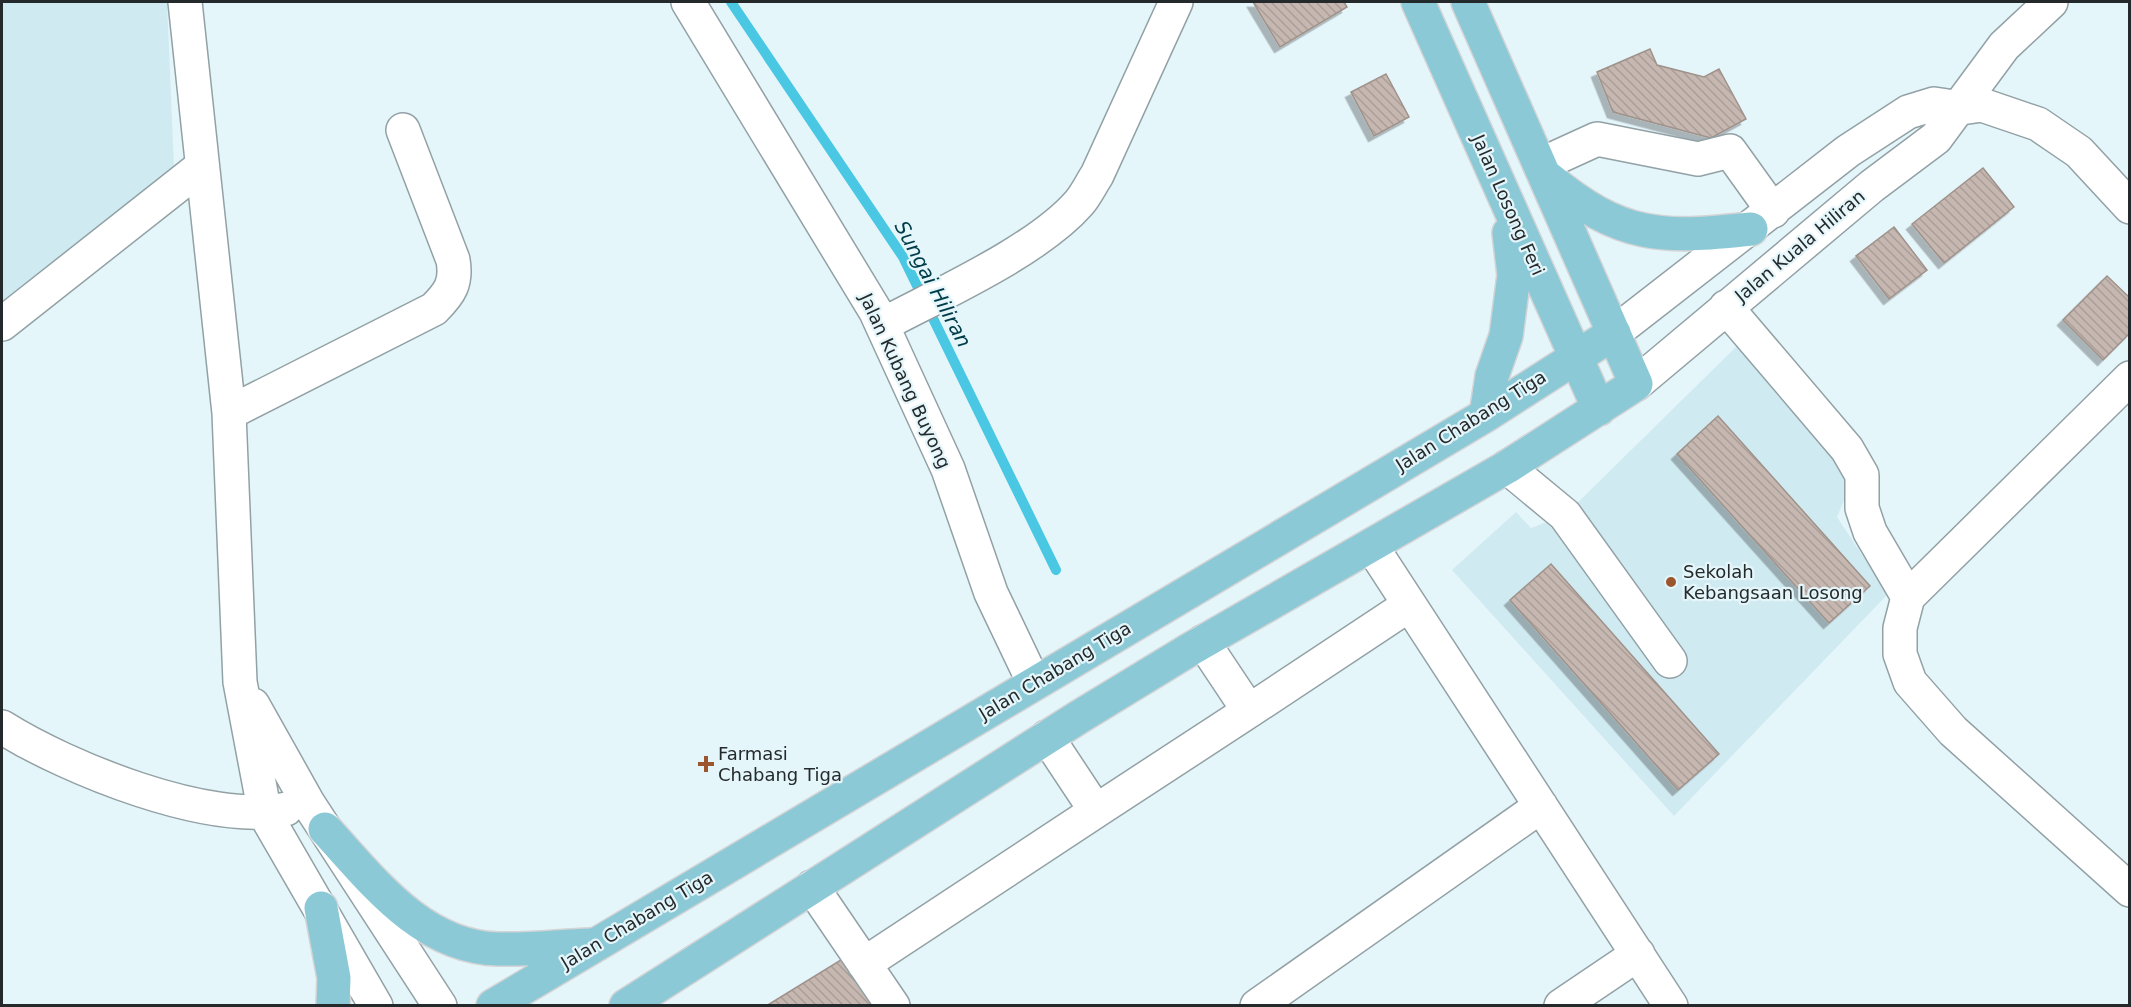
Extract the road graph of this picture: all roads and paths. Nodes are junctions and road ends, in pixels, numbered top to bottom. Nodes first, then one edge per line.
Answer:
1 (185, 2) edge
2 (688, 2) edge
3 (1176, 2) edge
4 (1418, 2) edge
5 (1468, 2) edge
6 (2051, 2) edge
7 (1961, 108) junction
8 (403, 130) dead end
9 (201, 167) junction
10 (1542, 170) junction
11 (1505, 198) junction
12 (2130, 207) edge
13 (1762, 220) junction
14 (1726, 307) junction
15 (2, 324) edge
16 (882, 325) junction
17 (1614, 333) junction
18 (1575, 356) junction
19 (2130, 378) edge
20 (1636, 384) junction
21 (1599, 409) junction
22 (229, 413) junction
23 (1486, 416) junction
24 (1507, 467) junction
25 (1372, 547) junction
26 (1908, 597) junction
27 (1409, 605) junction
28 (1196, 646) junction
29 (1670, 661) dead end
30 (1045, 677) junction
31 (240, 682) junction
32 (1249, 711) junction
33 (2, 727) edge
34 (1047, 737) junction
35 (1541, 806) junction
36 (1096, 811) junction
37 (265, 814) junction
38 (316, 816) junction
39 (812, 887) junction
40 (2130, 890) edge
41 (321, 908) junction
42 (595, 945) junction
43 (1638, 954) junction
44 (864, 964) junction
45 (675, 975) junction
46 (333, 1005) edge
47 (376, 1005) edge
48 (440, 1005) edge
49 (493, 1005) edge
50 (626, 1005) edge
51 (648, 1005) edge
52 (893, 1005) edge
53 (1257, 1005) edge
54 (1561, 1005) edge
55 (1671, 1005) edge

1 - 9 street
2 - 16 street, Jalan Kubang Buyong
3 - 16 street
4 - 11 main road, Jalan Losong Feri
5 - 10 main road
6 - 7 street, Jalan Kuala Hiliran
7 - 12 street
7 - 13 street
7 - 14 street, Jalan Kuala Hiliran
8 - 22 street
9 - 15 street
9 - 22 street
10 - 13 main road
10 - 13 street
10 - 17 main road
11 - 18 main road, Jalan Losong Feri
11 - 23 main road
13 - 17 street
14 - 20 street, Jalan Kuala Hiliran
14 - 26 street
16 - 30 street, Jalan Kubang Buyong
17 - 18 main road, Jalan Chabang Tiga
17 - 20 main road
18 - 21 main road, Jalan Losong Feri
18 - 23 main road, Jalan Chabang Tiga
19 - 26 street
20 - 21 main road
21 - 24 main road
22 - 31 street
23 - 30 main road, Jalan Chabang Tiga
24 - 25 main road
24 - 29 street
25 - 27 street
25 - 28 main road
26 - 40 street
27 - 32 street
27 - 35 street
28 - 32 street
28 - 34 main road
30 - 42 main road, Jalan Chabang Tiga
31 - 37 street
31 - 38 street
32 - 36 street
33 - 37 street
34 - 36 street
34 - 39 main road
35 - 43 street
35 - 53 street
36 - 44 street
37 - 38 street
37 - 41 street
38 - 42 main road
38 - 48 street
39 - 44 street
39 - 45 main road
41 - 46 main road
41 - 47 street
42 - 49 main road, Jalan Chabang Tiga
43 - 54 street
43 - 55 street
44 - 52 street
45 - 50 main road
45 - 51 main road

